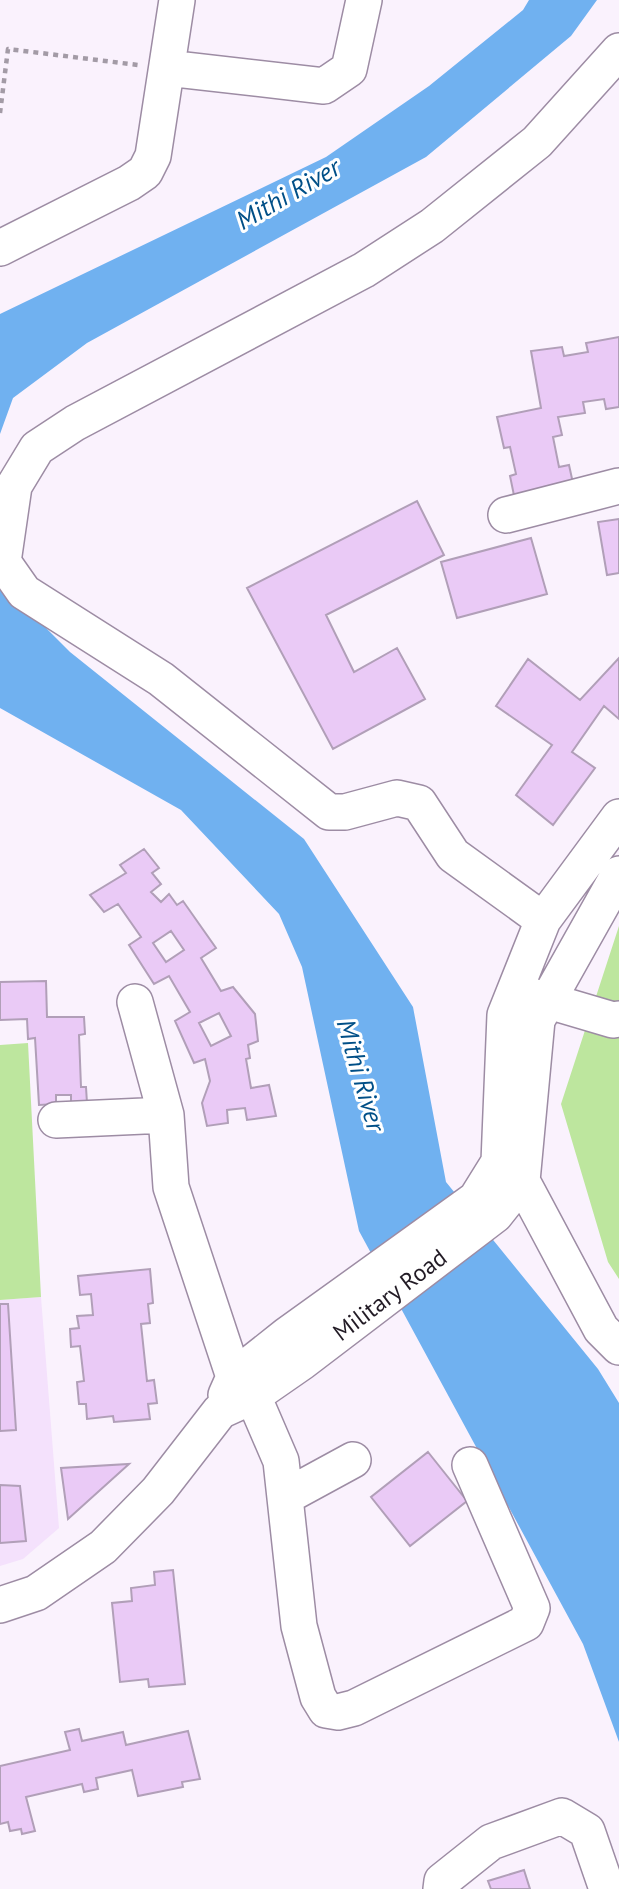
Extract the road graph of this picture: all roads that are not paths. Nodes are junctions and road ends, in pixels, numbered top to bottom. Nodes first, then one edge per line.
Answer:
1 (177, 0) edge
2 (364, 0) edge
3 (619, 51) edge
4 (167, 68) junction
5 (0, 248) edge
6 (619, 486) edge
7 (506, 515) dead end
8 (619, 817) edge
9 (619, 874) edge
10 (543, 920) junction
11 (530, 997) junction
12 (135, 1002) dead end
13 (619, 1019) edge
14 (166, 1115) junction
15 (55, 1120) dead end
16 (511, 1171) junction
17 (619, 1347) edge
18 (244, 1387) junction
19 (353, 1460) dead end
20 (470, 1465) dead end
21 (285, 1497) junction
22 (0, 1605) edge
23 (441, 1889) edge
24 (607, 1889) edge

1 - 4 street
2 - 4 street
3 - 10 street
4 - 5 street
6 - 7 street
8 - 10 street
9 - 11 street
10 - 11 street
11 - 13 street
11 - 16 street
12 - 14 street
14 - 15 street
14 - 18 street
16 - 17 street
16 - 18 street, Military Road
18 - 21 street
18 - 22 street
19 - 21 street
20 - 21 street
23 - 24 street

